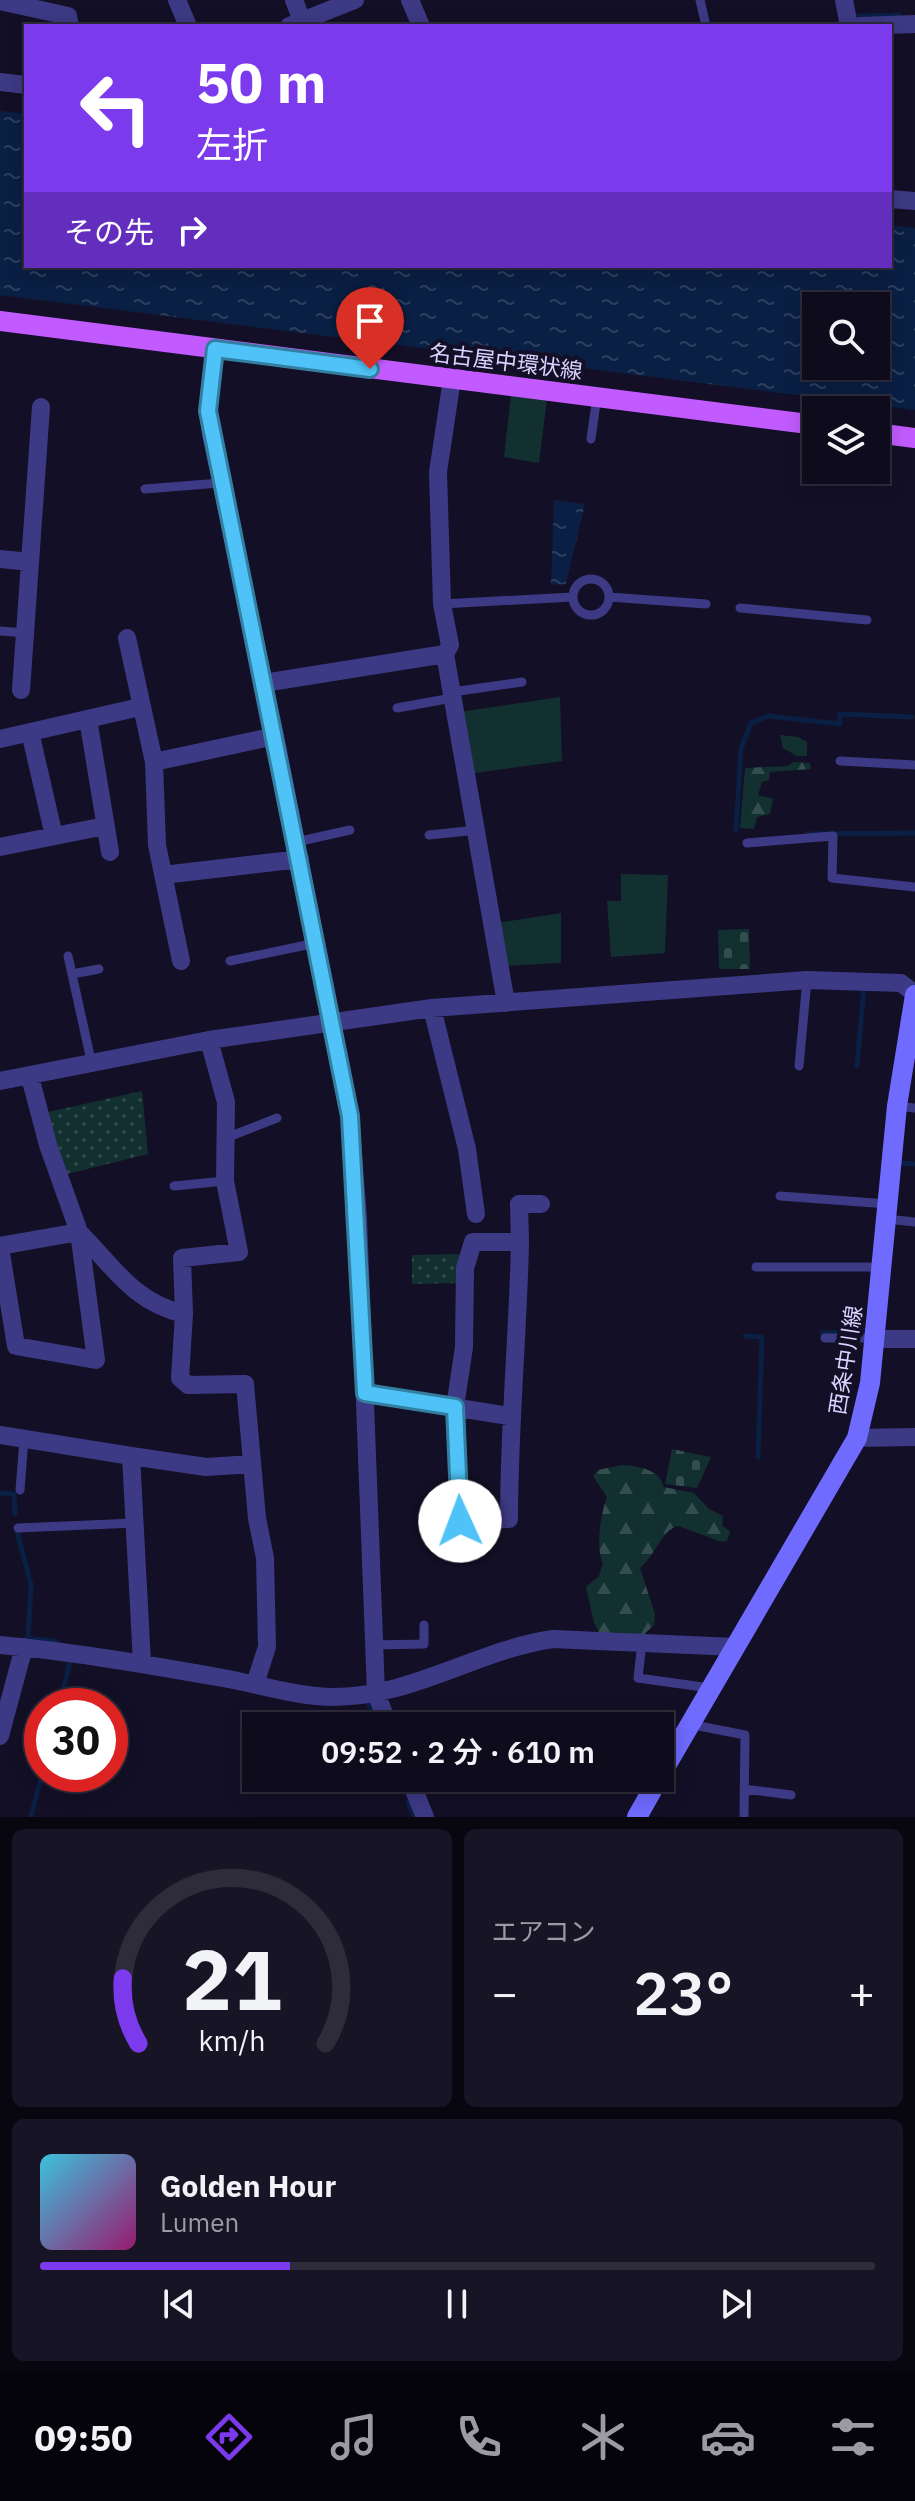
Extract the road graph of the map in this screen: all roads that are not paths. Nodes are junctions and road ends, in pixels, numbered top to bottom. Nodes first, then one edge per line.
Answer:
1 (177, 0) edge
2 (294, 0) edge
3 (355, 0) edge
4 (410, 0) edge
5 (700, 0) edge
6 (844, 0) edge
7 (0, 1) edge
8 (71, 14) edge
9 (187, 24) edge
10 (298, 24) edge
11 (420, 24) edge
12 (706, 24) edge
13 (849, 24) edge
14 (915, 24) edge
15 (892, 25) edge
16 (0, 82) edge
17 (24, 85) edge
18 (892, 199) edge
19 (915, 201) edge
20 (0, 321) edge
21 (215, 349) junction
22 (452, 379) junction
23 (597, 396) junction
24 (41, 407) dead end
25 (802, 423) edge
26 (890, 435) edge
27 (915, 438) edge
28 (591, 439) dead end
29 (220, 483) junction
30 (145, 489) dead end
31 (0, 559) edge
32 (30, 562) junction
33 (573, 597) junction
34 (609, 597) junction
35 (442, 604) junction
36 (706, 604) dead end
37 (740, 608) dead end
38 (867, 620) dead end
39 (0, 631) edge
40 (25, 633) junction
41 (127, 638) dead end
42 (445, 654) junction
43 (522, 682) dead end
44 (264, 683) junction
45 (21, 690) dead end
46 (453, 695) junction
47 (140, 707) junction
48 (397, 708) dead end
49 (88, 719) junction
50 (30, 732) junction
51 (275, 736) junction
52 (0, 739) edge
53 (840, 761) dead end
54 (154, 762) junction
55 (915, 765) edge
56 (105, 826) junction
57 (350, 830) dead end
58 (477, 830) junction
59 (429, 835) dead end
60 (54, 836) junction
61 (747, 843) dead end
62 (0, 847) edge
63 (298, 851) junction
64 (110, 852) dead end
65 (163, 875) junction
66 (915, 887) edge
67 (317, 943) junction
68 (68, 956) dead end
69 (181, 961) dead end
70 (230, 961) dead end
71 (99, 969) dead end
72 (72, 974) junction
73 (807, 980) junction
74 (915, 994) edge
75 (506, 1003) junction
76 (432, 1008) junction
77 (333, 1023) junction
78 (209, 1040) junction
79 (92, 1065) junction
80 (799, 1066) dead end
81 (30, 1077) junction
82 (0, 1081) edge
83 (906, 1107) edge
84 (277, 1118) dead end
85 (226, 1138) junction
86 (225, 1181) junction
87 (174, 1186) dead end
88 (780, 1196) dead end
89 (541, 1204) dead end
90 (887, 1211) junction
91 (476, 1214) dead end
92 (915, 1222) edge
93 (79, 1232) junction
94 (520, 1242) junction
95 (0, 1246) edge
96 (756, 1267) dead end
97 (882, 1267) junction
98 (184, 1314) junction
99 (6, 1316) edge
100 (825, 1338) dead end
101 (875, 1338) junction
102 (915, 1339) edge
103 (365, 1393) junction
104 (455, 1407) junction
105 (509, 1416) junction
106 (0, 1435) edge
107 (915, 1437) edge
108 (857, 1438) junction
109 (24, 1439) junction
110 (131, 1456) junction
111 (252, 1464) junction
112 (20, 1490) dead end
113 (135, 1523) junction
114 (18, 1528) dead end
115 (424, 1625) dead end
116 (642, 1643) junction
117 (0, 1645) edge
118 (374, 1645) junction
119 (24, 1647) junction
120 (735, 1647) junction
121 (142, 1663) junction
122 (255, 1684) junction
123 (711, 1688) junction
124 (376, 1693) junction
125 (383, 1712) edge
126 (689, 1724) junction
127 (0, 1736) edge
128 (674, 1750) edge
129 (744, 1789) junction
130 (415, 1792) edge
131 (651, 1792) edge
132 (791, 1795) dead end
133 (425, 1817) edge
134 (637, 1817) edge
135 (744, 1817) edge

1 - 9 street
2 - 10 street
3 - 10 street
4 - 11 street
5 - 12 lane
6 - 13 street
7 - 8 street
14 - 15 street
16 - 17 street
18 - 19 street
20 - 21 main road, 名古屋中環状線
21 - 22 main road, 名古屋中環状線
21 - 29 street
22 - 23 main road, 名古屋中環状線
22 - 35 street
23 - 25 main road, 名古屋中環状線
23 - 28 lane
24 - 32 street
26 - 27 main road
29 - 30 lane
29 - 44 street
31 - 32 street
32 - 40 street
33 - 34 lane
33 - 34 lane
33 - 35 lane
34 - 36 lane
35 - 42 street
37 - 38 lane
39 - 40 lane
40 - 45 street
41 - 47 street
42 - 44 street
42 - 46 street
43 - 46 lane
44 - 51 street
46 - 48 lane
46 - 58 street
47 - 49 street
47 - 54 street
49 - 50 street
49 - 56 street
50 - 52 street
50 - 60 street
51 - 54 street
51 - 63 street
53 - 55 lane
54 - 65 street
56 - 60 street
56 - 64 street
57 - 63 lane
58 - 59 lane
58 - 75 street
60 - 62 street
61 - 66 lane
63 - 65 street
63 - 67 street
65 - 69 street
67 - 70 lane
67 - 77 street
68 - 72 lane
71 - 72 lane
72 - 79 lane
73 - 74 street
73 - 75 street
73 - 80 lane
74 - 83 main road, 西条中川線
75 - 76 street
76 - 77 street
76 - 91 street
77 - 78 street
77 - 103 street
78 - 79 street
78 - 85 street
79 - 81 street
81 - 82 street
81 - 93 street
83 - 90 main road, 西条中川線
84 - 85 lane
85 - 86 street
86 - 87 lane
86 - 98 street
88 - 90 lane
89 - 94 street
90 - 92 lane
90 - 97 main road, 西条中川線
93 - 95 street
93 - 98 street
93 - 99 street
94 - 104 street
94 - 105 street
95 - 99 street
96 - 97 lane
97 - 101 main road, 西条中川線
98 - 111 street
100 - 101 lane
101 - 102 street
101 - 108 main road, 西条中川線
103 - 104 street
103 - 118 street
104 - 105 street
104 - 105 street
106 - 109 street
107 - 108 street
108 - 120 main road, 西条中川線
109 - 110 street
109 - 112 lane
110 - 111 street
110 - 113 street
111 - 122 street
113 - 114 lane
113 - 121 street
115 - 118 lane
116 - 120 street
116 - 123 lane
116 - 124 street
117 - 119 street
118 - 124 street
119 - 121 street
119 - 127 street
120 - 123 main road, 西条中川線
121 - 122 street
122 - 124 street
123 - 126 main road, 西条中川線
124 - 125 street
126 - 128 main road, 西条中川線
126 - 129 lane
129 - 132 lane
129 - 135 lane
130 - 133 street
131 - 134 main road, 西条中川線

